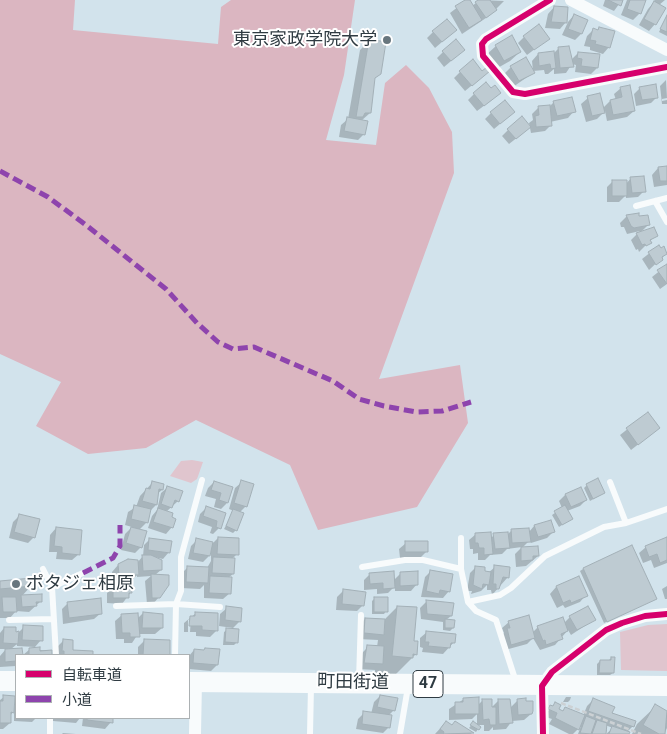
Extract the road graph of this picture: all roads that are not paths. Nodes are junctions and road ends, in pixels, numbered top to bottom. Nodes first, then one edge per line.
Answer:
1 (550, 0) edge
2 (571, 0) edge
3 (667, 50) edge
4 (667, 67) edge
5 (667, 198) edge
6 (655, 201) junction
7 (636, 206) dead end
8 (667, 222) edge
9 (202, 480) dead end
10 (610, 482) dead end
11 (667, 509) edge
12 (626, 523) junction
13 (461, 538) dead end
14 (362, 567) dead end
15 (461, 568) junction
16 (43, 569) dead end
17 (83, 573) dead end
18 (52, 587) junction
19 (468, 602) junction
20 (176, 604) junction
21 (116, 606) dead end
22 (220, 607) dead end
23 (667, 614) edge
24 (361, 615) dead end
25 (53, 619) junction
26 (9, 620) dead end
27 (56, 654) edge
28 (175, 654) edge
29 (0, 681) edge
30 (15, 681) edge
31 (192, 681) edge
32 (312, 682) junction
33 (359, 683) junction
34 (408, 684) junction
35 (517, 686) junction
36 (667, 686) edge
37 (542, 693) junction
38 (50, 719) edge
39 (50, 734) edge
40 (195, 734) edge
41 (310, 734) edge
42 (400, 734) edge
43 (543, 734) edge

1 - 4 street
2 - 3 street
5 - 6 lane
6 - 7 lane
6 - 8 lane
9 - 20 lane
10 - 12 lane
11 - 12 lane
12 - 19 lane
13 - 15 lane
14 - 15 lane
15 - 19 lane
16 - 18 lane
17 - 18 lane
18 - 25 lane
19 - 35 lane
20 - 21 lane
20 - 22 lane
20 - 28 lane
23 - 37 street
24 - 33 lane
25 - 26 lane
25 - 27 lane
29 - 30 main road
31 - 32 main road, 町田街道 / 47
31 - 40 street
32 - 33 main road, 町田街道 / 47
32 - 41 lane
33 - 34 main road, 町田街道 / 47
34 - 35 main road, 町田街道 / 47
34 - 42 lane
35 - 37 main road, 町田街道 / 47
36 - 37 main road, 町田街道 / 47
37 - 43 street
38 - 39 lane

